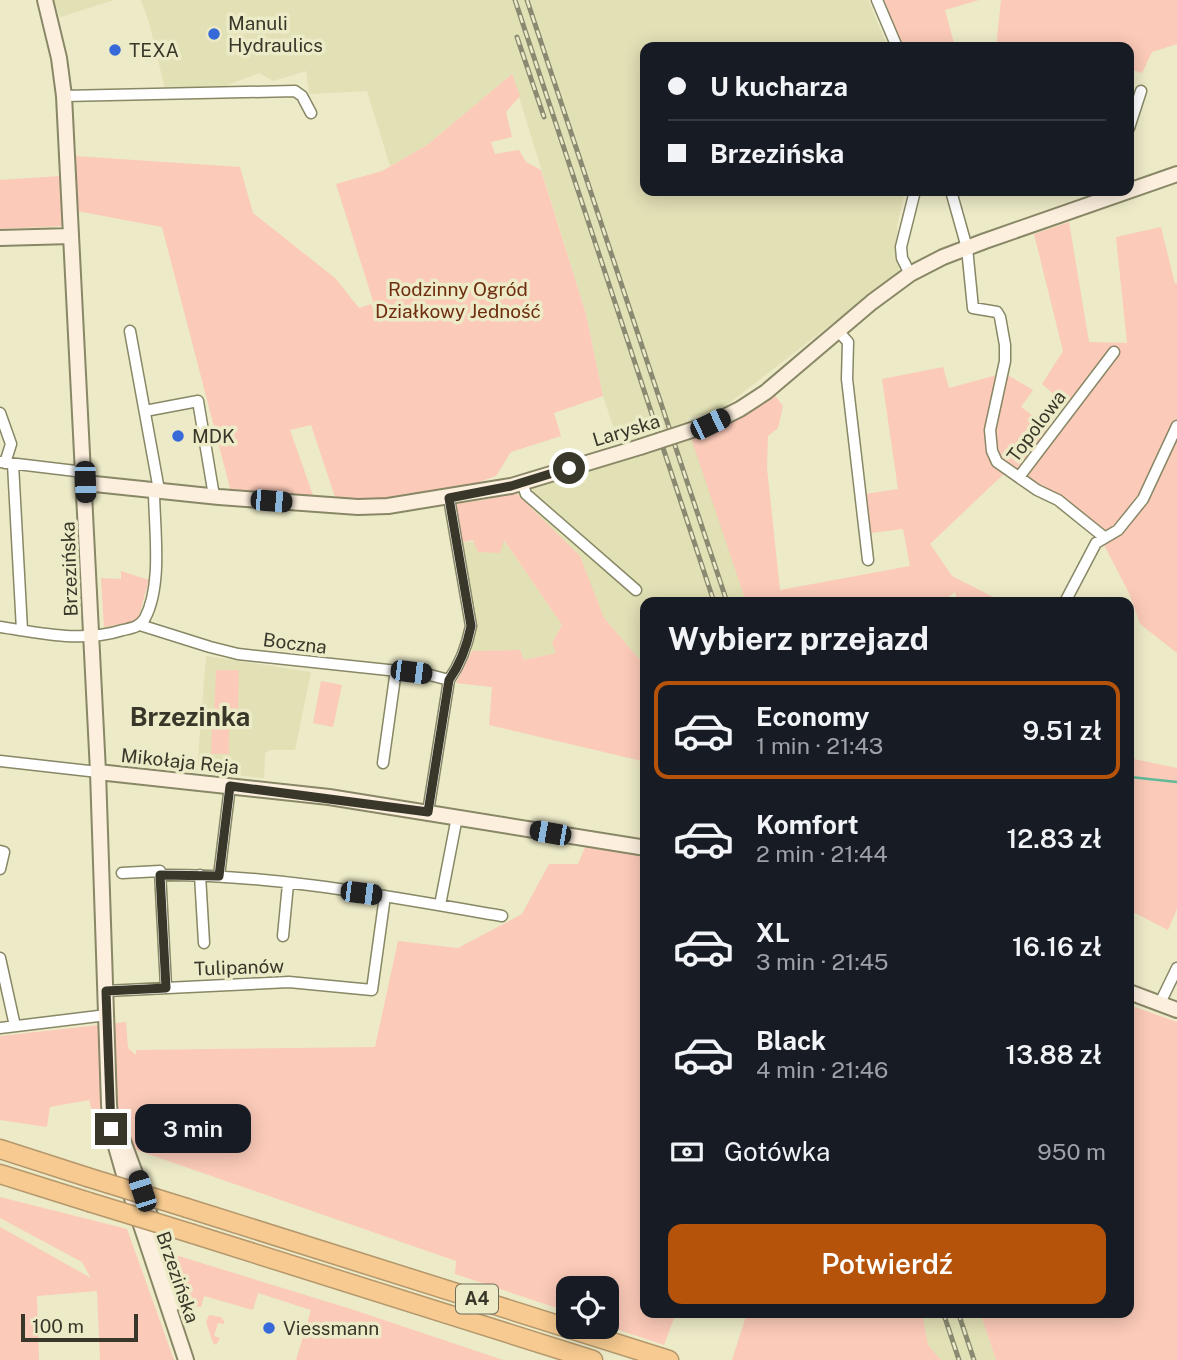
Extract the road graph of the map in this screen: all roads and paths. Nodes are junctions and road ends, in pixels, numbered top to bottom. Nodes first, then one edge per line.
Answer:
1 (45, 0) edge
2 (877, 0) edge
3 (895, 42) edge
4 (1141, 91) dead end
5 (64, 96) junction
6 (310, 113) dead end
7 (1134, 113) edge
8 (1177, 174) edge
9 (1134, 187) edge
10 (914, 196) edge
11 (952, 196) edge
12 (1107, 196) edge
13 (71, 236) junction
14 (0, 238) edge
15 (967, 248) junction
16 (910, 274) junction
17 (130, 331) dead end
18 (838, 331) junction
19 (1114, 352) dead end
20 (145, 411) junction
21 (0, 413) edge
22 (1177, 426) edge
23 (6, 463) edge
24 (85, 477) junction
25 (1019, 477) junction
26 (522, 483) junction
27 (156, 490) junction
28 (214, 496) junction
29 (449, 498) junction
30 (1104, 537) junction
31 (868, 561) dead end
32 (636, 590) dead end
33 (1068, 597) edge
34 (140, 625) junction
35 (0, 627) edge
36 (22, 630) junction
37 (91, 637) junction
38 (396, 670) junction
39 (449, 680) junction
40 (0, 761) edge
41 (383, 763) dead end
42 (98, 772) junction
43 (230, 786) junction
44 (428, 812) junction
45 (457, 817) junction
46 (640, 847) edge
47 (0, 851) edge
48 (0, 869) edge
49 (122, 873) dead end
50 (160, 873) junction
51 (200, 875) junction
52 (219, 876) junction
53 (288, 884) junction
54 (385, 896) junction
55 (440, 905) junction
56 (502, 916) dead end
57 (283, 936) dead end
58 (204, 943) dead end
59 (0, 958) edge
60 (1177, 968) edge
61 (166, 988) junction
62 (106, 991) junction
63 (1134, 994) edge
64 (1160, 1003) junction
65 (1177, 1010) edge
66 (107, 1015) junction
67 (15, 1026) junction
68 (0, 1028) edge
69 (0, 1149) edge
70 (0, 1174) edge
71 (187, 1360) edge
72 (593, 1360) edge
73 (669, 1360) edge

1 - 5 street, Brzezińska
2 - 3 street
4 - 7 street
5 - 6 street
5 - 13 street, Brzezińska
8 - 9 street, Laryska
10 - 16 street
11 - 15 street
12 - 15 street, Laryska
13 - 14 street
13 - 24 street, Brzezińska
15 - 16 street, Laryska
15 - 25 street
16 - 18 street, Laryska
17 - 20 street
18 - 26 street, Laryska, bridge
18 - 31 street
19 - 25 street, Topolowa
20 - 27 street
20 - 28 street
21 - 23 street
22 - 30 street
23 - 24 street
23 - 36 street
24 - 27 street, Laryska
24 - 37 street, Brzezińska
25 - 30 street, Topolowa
26 - 29 street, Laryska
26 - 32 street
27 - 28 street, Laryska
27 - 34 street
28 - 29 street, Laryska
29 - 39 street
30 - 33 street
34 - 37 street
34 - 38 street, Boczna
35 - 36 street
36 - 37 street
37 - 42 street, Brzezińska
38 - 39 street, Boczna
38 - 41 street
39 - 44 street
40 - 42 street, Mikołaja Reja
42 - 43 street, Mikołaja Reja
42 - 62 street, Brzezińska
43 - 44 street, Mikołaja Reja
43 - 52 street
44 - 45 street, Mikołaja Reja
45 - 46 street, Mikołaja Reja
45 - 55 street
47 - 48 street
49 - 50 street
50 - 51 street
50 - 61 street
51 - 52 street
51 - 58 street
52 - 53 street
53 - 54 street
53 - 57 street
54 - 55 street
54 - 61 street, Tulipanów
55 - 56 street
59 - 67 street
60 - 64 street
61 - 62 street, Tulipanów
62 - 66 street, Brzezińska
63 - 64 street
64 - 65 street
66 - 67 street
66 - 71 street, Brzezińska
67 - 68 street
69 - 73 highway, A4, bridge
70 - 72 highway, A4, bridge

